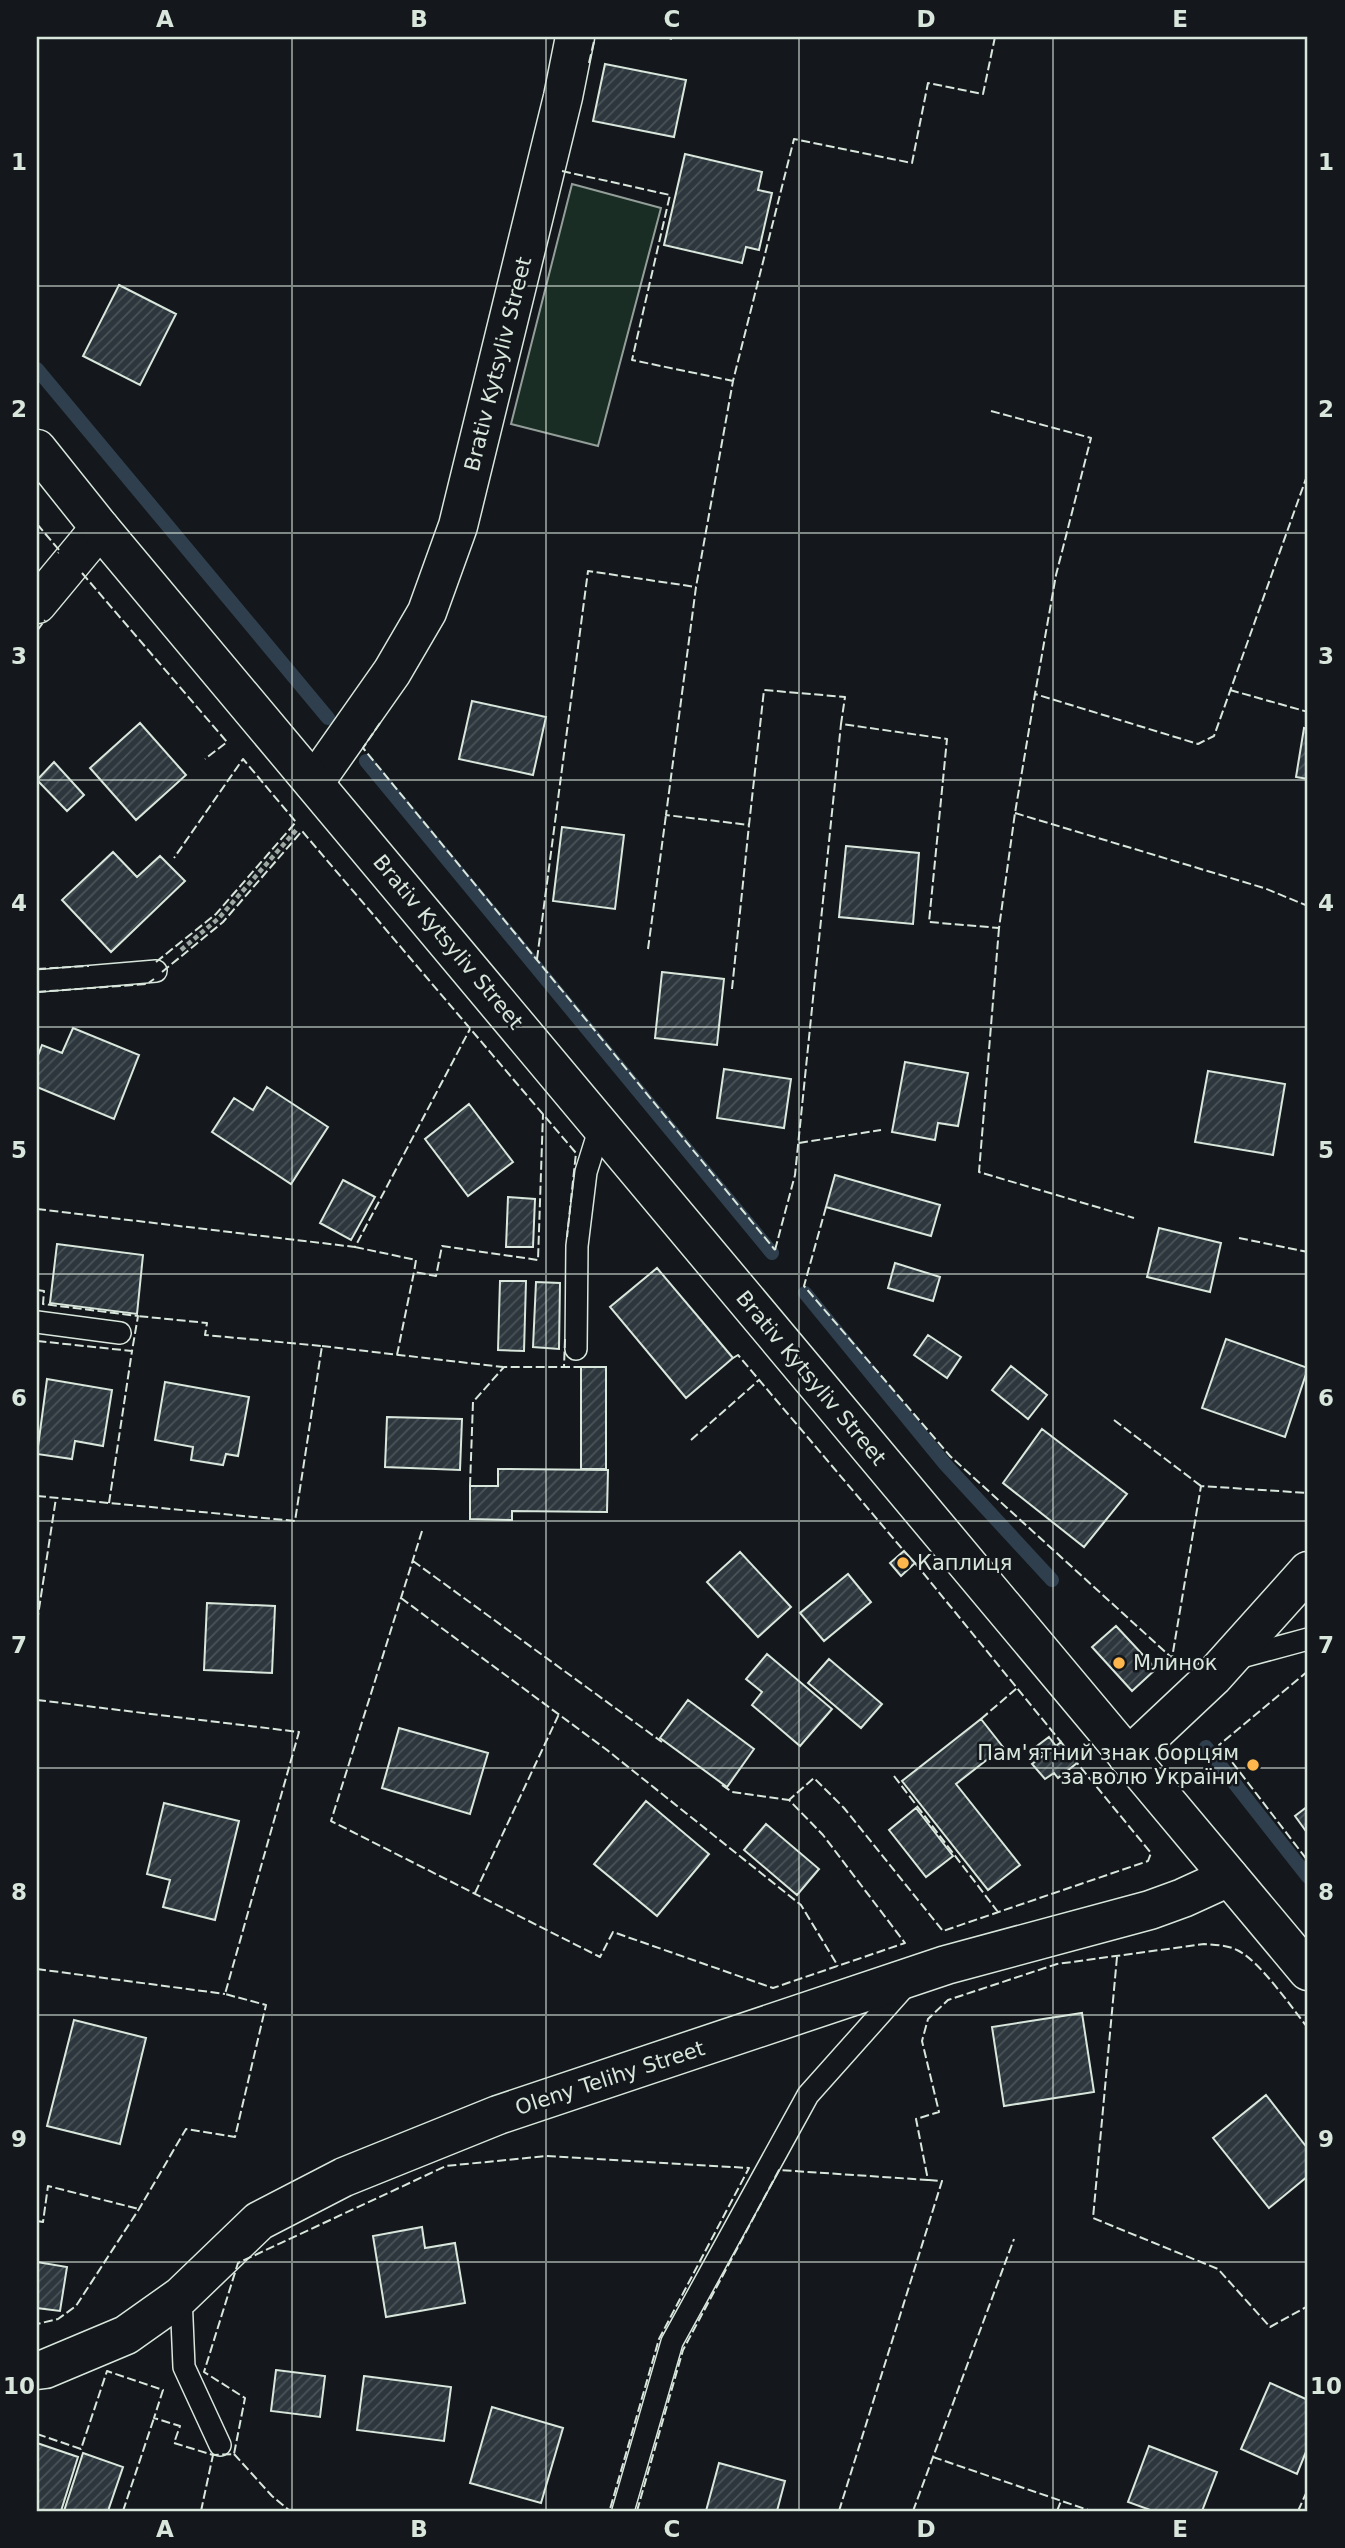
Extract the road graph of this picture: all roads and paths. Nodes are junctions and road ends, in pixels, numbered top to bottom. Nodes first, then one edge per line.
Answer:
1 (575, 37) edge
2 (37, 449) edge
3 (100, 528) junction
4 (37, 604) edge
5 (320, 790) junction
6 (156, 971) joint
7 (37, 981) edge
8 (601, 1124) junction
9 (37, 1322) edge
10 (120, 1333) dead end
11 (576, 1349) dead end
12 (1308, 1571) edge
13 (1308, 1639) edge
14 (1228, 1660) junction
15 (1128, 1757) junction
16 (1229, 1877) junction
17 (1308, 1971) edge
18 (913, 1977) junction
19 (181, 2296) junction
20 (37, 2370) edge
21 (220, 2445) dead end
22 (623, 2511) edge

1 - 5 street, Brativ Kytsyliv Street
2 - 3 street, Brativ Kytsyliv Street
3 - 4 street
3 - 5 street, Brativ Kytsyliv Street
5 - 6 path
5 - 8 street, Brativ Kytsyliv Street
6 - 7 lane
8 - 11 lane
8 - 15 street, Brativ Kytsyliv Street
9 - 10 lane
12 - 14 street
13 - 14 lane
14 - 15 street
15 - 16 street, Brativ Kytsyliv Street
16 - 17 street, Brativ Kytsyliv Street
16 - 18 street, Oleny Telihy Street
18 - 19 street, Oleny Telihy Street
18 - 22 lane
19 - 20 street, Oleny Telihy Street
19 - 21 lane

